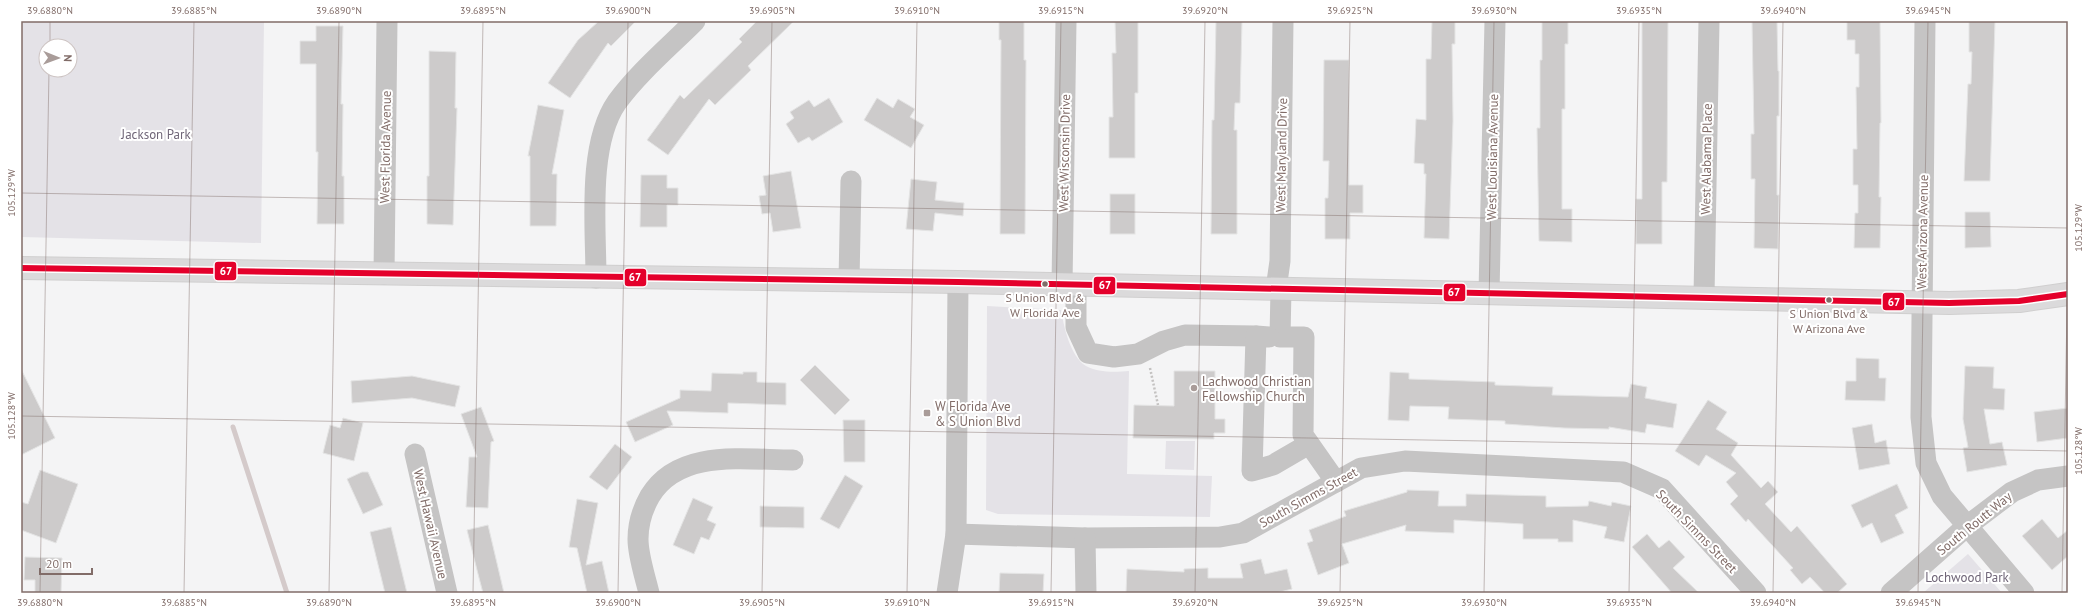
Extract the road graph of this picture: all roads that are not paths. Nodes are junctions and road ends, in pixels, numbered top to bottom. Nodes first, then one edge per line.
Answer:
1 (386, 21) edge
2 (695, 21) edge
3 (1066, 21) edge
4 (1284, 21) edge
5 (1495, 21) edge
6 (1710, 21) edge
7 (1925, 21) edge
8 (851, 181) dead end
9 (21, 268) edge
10 (384, 274) junction
11 (596, 278) junction
12 (849, 281) junction
13 (958, 282) junction
14 (1069, 285) junction
15 (1279, 289) junction
16 (1489, 292) junction
17 (2068, 294) edge
18 (1704, 296) junction
19 (1921, 302) junction
20 (1256, 336) junction
21 (1280, 337) junction
22 (1309, 444) junction
23 (415, 454) dead end
24 (793, 460) dead end
25 (2068, 476) edge
26 (1336, 482) junction
27 (1967, 526) junction
28 (956, 534) junction
29 (1085, 538) junction
30 (447, 593) edge
31 (649, 593) edge
32 (947, 593) edge
33 (1086, 593) edge
34 (1756, 593) edge
35 (1891, 593) edge
36 (2024, 593) edge

1 - 10 street, West Florida Avenue
2 - 11 street
3 - 14 street, West Wisconsin Drive
4 - 15 street, West Maryland Drive
5 - 16 street, West Louisiana Avenue
6 - 18 street, West Alabama Place
7 - 19 street, West Arizona Avenue
8 - 12 street
9 - 10 main road
10 - 11 main road
11 - 12 main road
12 - 13 main road
13 - 14 main road
13 - 28 street
14 - 15 main road
14 - 20 street, West Wisconsin Drive
15 - 16 main road
15 - 21 street, West Maryland Drive
16 - 18 main road
17 - 19 main road
18 - 19 main road
19 - 27 street, West Arizona Avenue
20 - 21 street
20 - 22 street
21 - 22 street
22 - 26 street
23 - 30 street, West Hawaii Avenue
24 - 31 street
25 - 27 street, South Routt Way
26 - 29 street, South Simms Street
26 - 34 street, South Simms Street
27 - 35 street, South Routt Way
27 - 36 street, West Arizona Avenue
28 - 29 street, South Simms Street
28 - 32 street
29 - 33 street

